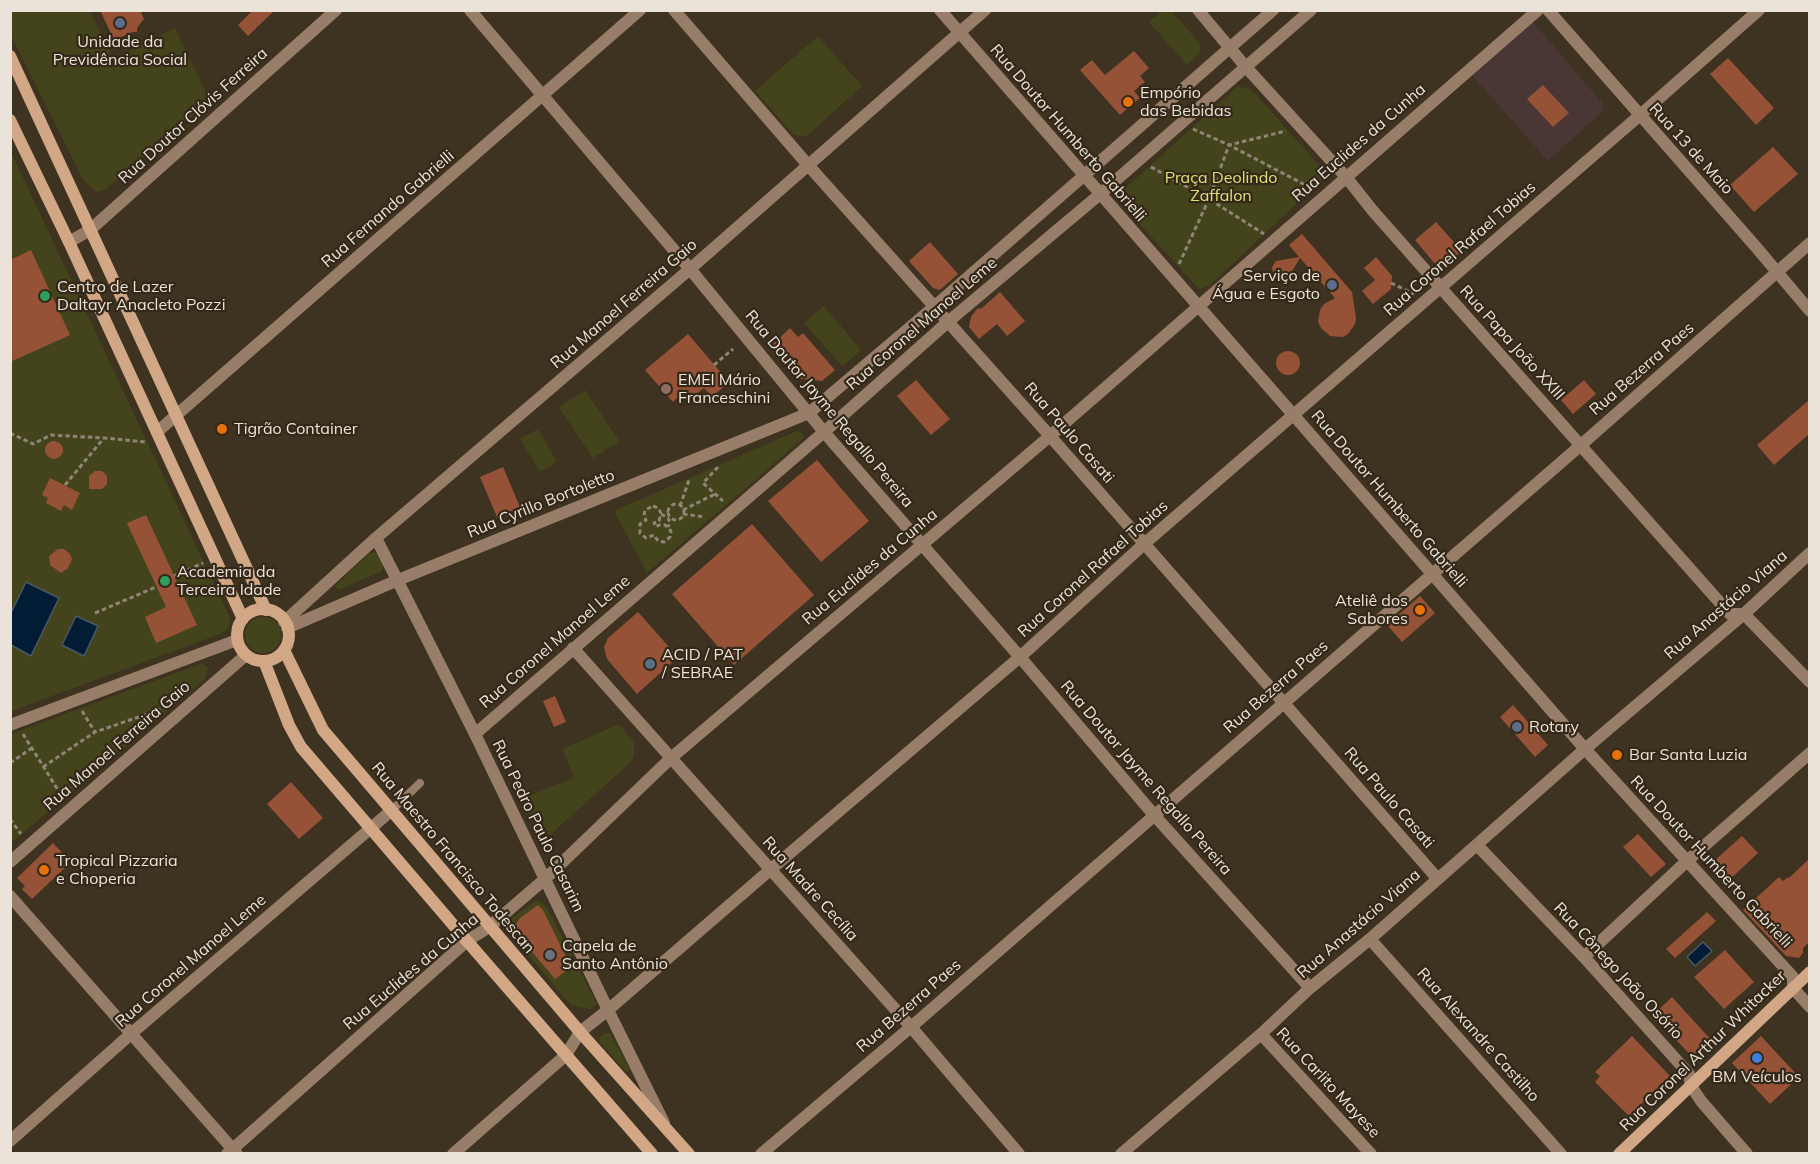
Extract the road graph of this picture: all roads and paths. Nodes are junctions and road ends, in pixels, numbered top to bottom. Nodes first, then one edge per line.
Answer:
1 (336, 10) edge
2 (470, 10) edge
3 (640, 10) edge
4 (674, 10) edge
5 (940, 10) edge
6 (985, 10) edge
7 (1198, 10) edge
8 (1273, 10) edge
9 (1311, 10) edge
10 (1538, 10) edge
11 (1548, 10) edge
12 (1759, 10) edge
13 (959, 33) junction
14 (1229, 47) junction
15 (10, 56) edge
16 (1245, 66) junction
17 (543, 96) junction
18 (1639, 116) junction
19 (10, 120) edge
20 (1191, 128) dead end
21 (1288, 131) dead end
22 (1229, 145) junction
23 (808, 165) junction
24 (1149, 166) dead end
25 (1083, 176) junction
26 (1346, 177) junction
27 (1313, 189) dead end
28 (1099, 195) junction
29 (1209, 199) junction
30 (90, 230) junction
31 (1264, 234) dead end
32 (69, 242) junction
33 (1809, 243) edge
34 (1178, 266) dead end
35 (690, 269) junction
36 (1777, 272) junction
37 (1391, 283) dead end
38 (1441, 288) junction
39 (1414, 294) dead end
40 (935, 306) junction
41 (1199, 306) junction
42 (1809, 311) edge
43 (949, 321) junction
44 (733, 349) dead end
45 (714, 365) dead end
46 (809, 413) junction
47 (1293, 415) junction
48 (176, 416) junction
49 (157, 432) junction
50 (824, 432) junction
51 (10, 433) edge
52 (1050, 436) junction
53 (104, 438) junction
54 (148, 443) dead end
55 (1581, 445) junction
56 (718, 467) dead end
57 (689, 480) dead end
58 (65, 485) dead end
59 (715, 494) junction
60 (726, 504) dead end
61 (680, 506) junction
62 (668, 510) junction
63 (683, 512) junction
64 (662, 514) junction
65 (710, 518) dead end
66 (676, 520) junction
67 (669, 525) junction
68 (376, 538) junction
69 (1144, 544) junction
70 (922, 545) junction
71 (1809, 554) edge
72 (204, 562) dead end
73 (1432, 573) junction
74 (174, 576) dead end
75 (398, 580) junction
76 (156, 587) dead end
77 (266, 610) junction
78 (95, 613) dead end
79 (1744, 614) junction
80 (243, 619) junction
81 (286, 625) junction
82 (237, 640) junction
83 (573, 648) junction
84 (284, 650) junction
85 (246, 655) junction
86 (1020, 657) junction
87 (264, 661) junction
88 (1809, 682) edge
89 (1283, 702) junction
90 (80, 708) dead end
91 (162, 709) dead end
92 (16, 727) edge
93 (95, 732) junction
94 (476, 734) junction
95 (32, 748) junction
96 (1585, 749) junction
97 (1809, 753) edge
98 (671, 758) junction
99 (10, 763) edge
100 (43, 767) junction
101 (420, 783) dead end
102 (63, 798) dead end
103 (392, 810) junction
104 (1154, 815) junction
105 (10, 819) edge
106 (371, 829) junction
107 (21, 834) dead end
108 (1478, 845) junction
109 (10, 861) edge
110 (1688, 861) junction
111 (770, 870) junction
112 (1437, 878) junction
113 (545, 879) junction
114 (10, 896) edge
115 (489, 927) junction
116 (1370, 939) junction
117 (468, 941) junction
118 (1584, 957) junction
119 (1809, 972) edge
120 (1310, 988) junction
121 (1793, 988) junction
122 (1809, 1007) edge
123 (608, 1010) junction
124 (911, 1027) junction
125 (580, 1032) junction
126 (132, 1033) junction
127 (1261, 1034) junction
128 (566, 1055) junction
129 (1691, 1086) junction
130 (668, 1130) junction
131 (10, 1141) edge
132 (232, 1152) edge
133 (1367, 1152) edge
134 (453, 1154) edge
135 (652, 1154) edge
136 (689, 1154) edge
137 (761, 1154) edge
138 (1019, 1154) edge
139 (1121, 1154) edge
140 (1562, 1154) edge
141 (1619, 1154) edge
142 (1747, 1154) edge

1 - 30 street, Rua Doutor Clóvis Ferreira
2 - 17 street, Rua Doutor Jayme Regallo Pereira
3 - 17 street, Rua Fernando Gabrielli
4 - 23 street, Rua Paulo Casati
5 - 13 street, Rua Doutor Humberto Gabrielli
6 - 13 street, Rua Manoel Ferreira Gaio
7 - 14 street, Rua Papa João XXIII
8 - 14 street, Rua Coronel Manoel Leme
9 - 16 street, Rua Coronel Manoel Leme
10 - 26 street, Rua Euclides da Cunha
11 - 18 street, Rua 13 de Maio
12 - 18 street, Rua Coronel Rafael Tobias
13 - 23 street, Rua Manoel Ferreira Gaio
13 - 25 street, Rua Doutor Humberto Gabrielli
14 - 16 street, Rua Papa João XXIII
14 - 25 street, Rua Coronel Manoel Leme
15 - 30 main road
16 - 26 street, Rua Papa João XXIII
16 - 28 street, Rua Coronel Manoel Leme
17 - 35 street, Rua Doutor Jayme Regallo Pereira
17 - 48 street, Rua Fernando Gabrielli
18 - 36 street, Rua 13 de Maio
18 - 38 street, Rua Coronel Rafael Tobias
19 - 32 main road
20 - 22 path
21 - 22 path
22 - 27 path
22 - 29 path
23 - 35 street, Rua Manoel Ferreira Gaio
23 - 40 street, Rua Paulo Casati
24 - 29 path
25 - 28 street, Rua Doutor Humberto Gabrielli
25 - 40 street, Rua Coronel Manoel Leme
26 - 38 street, Rua Papa João XXIII
26 - 41 street, Rua Euclides da Cunha
28 - 41 street, Rua Doutor Humberto Gabrielli
28 - 43 street, Rua Coronel Manoel Leme
29 - 31 path
29 - 34 path
30 - 32 street, Rua Doutor Clóvis Ferreira
30 - 48 main road
32 - 49 main road
33 - 36 street, Rua Bezerra Paes
35 - 46 street, Rua Doutor Jayme Regallo Pereira
35 - 68 street, Rua Manoel Ferreira Gaio
36 - 42 street, Rua 13 de Maio
36 - 55 street, Rua Bezerra Paes
37 - 39 path
38 - 47 street, Rua Coronel Rafael Tobias
38 - 55 street, Rua Papa João XXIII
40 - 43 street, Rua Paulo Casati
40 - 46 street, Rua Coronel Manoel Leme
41 - 47 street, Rua Doutor Humberto Gabrielli
41 - 52 street, Rua Euclides da Cunha
43 - 50 street, Rua Coronel Manoel Leme
43 - 52 street, Rua Paulo Casati
44 - 45 path
46 - 50 street, Rua Doutor Jayme Regallo Pereira
46 - 75 street, Rua Cyrillo Bortoletto
47 - 69 street, Rua Coronel Rafael Tobias
47 - 73 street, Rua Doutor Humberto Gabrielli
48 - 49 street, Rua Fernando Gabrielli
48 - 77 main road
49 - 80 main road
50 - 70 street, Rua Doutor Jayme Regallo Pereira
50 - 83 street, Rua Coronel Manoel Leme
51 - 53 path
52 - 69 street, Rua Paulo Casati
52 - 70 street, Rua Euclides da Cunha
53 - 54 path
53 - 58 path
55 - 73 street, Rua Bezerra Paes
55 - 79 street, Rua Papa João XXIII
56 - 59 path
57 - 61 path
59 - 60 path
59 - 63 path
61 - 62 path
61 - 63 path
62 - 64 path
62 - 66 path
63 - 65 path
63 - 66 path
64 - 67 path
64 - 67 path
64 - 67 path
66 - 67 path
68 - 75 street, Rua Pedro Paulo Casarim
68 - 81 street, Rua Manoel Ferreira Gaio
69 - 86 street, Rua Coronel Rafael Tobias
69 - 89 street, Rua Paulo Casati
70 - 86 street, Rua Doutor Jayme Regallo Pereira
70 - 98 street, Rua Euclides da Cunha
71 - 79 street, Rua Anastácio Viana
72 - 74 path
73 - 89 street, Rua Bezerra Paes
73 - 96 street, Rua Doutor Humberto Gabrielli
75 - 81 street, Rua Cyrillo Bortoletto
75 - 94 street, Rua Pedro Paulo Casarim
76 - 78 path
77 - 80 main road
77 - 81 main road
79 - 88 street, Rua Papa João XXIII
79 - 96 street, Rua Anastácio Viana
80 - 82 main road
81 - 84 main road
82 - 85 main road
82 - 92 street
83 - 94 street, Rua Coronel Manoel Leme
83 - 98 street, Rua Madre Cecília
84 - 87 main road
84 - 103 main road, Rua Maestro Francisco Todescan
85 - 87 main road
85 - 109 street, Rua Manoel Ferreira Gaio
86 - 104 street, Rua Doutor Jayme Regallo Pereira
86 - 111 street, Rua Coronel Rafael Tobias
87 - 106 main road
89 - 104 street, Rua Bezerra Paes
89 - 112 street, Rua Paulo Casati
90 - 93 path
91 - 93 path
92 - 95 path
93 - 100 path
94 - 113 street, Rua Pedro Paulo Casarim
95 - 99 path
95 - 100 path
96 - 108 street, Rua Anastácio Viana
96 - 110 street, Rua Doutor Humberto Gabrielli
97 - 110 street
98 - 111 street, Rua Madre Cecília
98 - 113 street, Rua Euclides da Cunha
100 - 102 path
101 - 103 lane, Rua Coronel Manoel Leme
103 - 106 street, Rua Coronel Manoel Leme
103 - 115 main road, Rua Maestro Francisco Todescan
104 - 120 street, Rua Doutor Jayme Regallo Pereira
104 - 124 street, Rua Bezerra Paes
105 - 107 path
106 - 117 main road
106 - 126 street, Rua Coronel Manoel Leme
108 - 112 street, Rua Anastácio Viana
108 - 118 street, Rua Cônego João Osório
110 - 118 street
110 - 121 street, Rua Doutor Humberto Gabrielli
111 - 123 street, Rua Coronel Rafael Tobias
111 - 124 street, Rua Madre Cecília
112 - 116 street, Rua Anastácio Viana
113 - 115 street, Rua Euclides da Cunha
113 - 123 street, Rua Pedro Paulo Casarim
114 - 126 street
115 - 117 street, Rua Euclides da Cunha
115 - 125 main road, Rua Maestro Francisco Todescan
116 - 120 street, Rua Anastácio Viana
116 - 140 street, Rua Alexandre Castilho
117 - 128 main road
117 - 132 street, Rua Euclides da Cunha
118 - 129 street, Rua Cônego João Osório
119 - 121 main road, Rua Coronel Arthur Whitacker
120 - 127 street, Rua Anastácio Viana
121 - 122 street, Rua Doutor Humberto Gabrielli
121 - 129 main road, Rua Coronel Arthur Whitacker
123 - 125 street, Rua Coronel Rafael Tobias
123 - 130 street, Rua Pedro Paulo Casarim
124 - 137 street, Rua Bezerra Paes
124 - 138 street, Rua Madre Cecília
125 - 128 street, Rua Coronel Rafael Tobias
125 - 130 main road, Rua Maestro Francisco Todescan
126 - 131 street, Rua Coronel Manoel Leme
126 - 132 street
127 - 133 street, Rua Carlito Mayese
127 - 139 street, Rua Anastácio Viana
128 - 134 street, Rua Coronel Rafael Tobias
128 - 135 main road
129 - 141 main road, Rua Coronel Arthur Whitacker
129 - 142 street, Rua Cônego João Osório
130 - 136 main road, Rua Maestro Francisco Todescan

